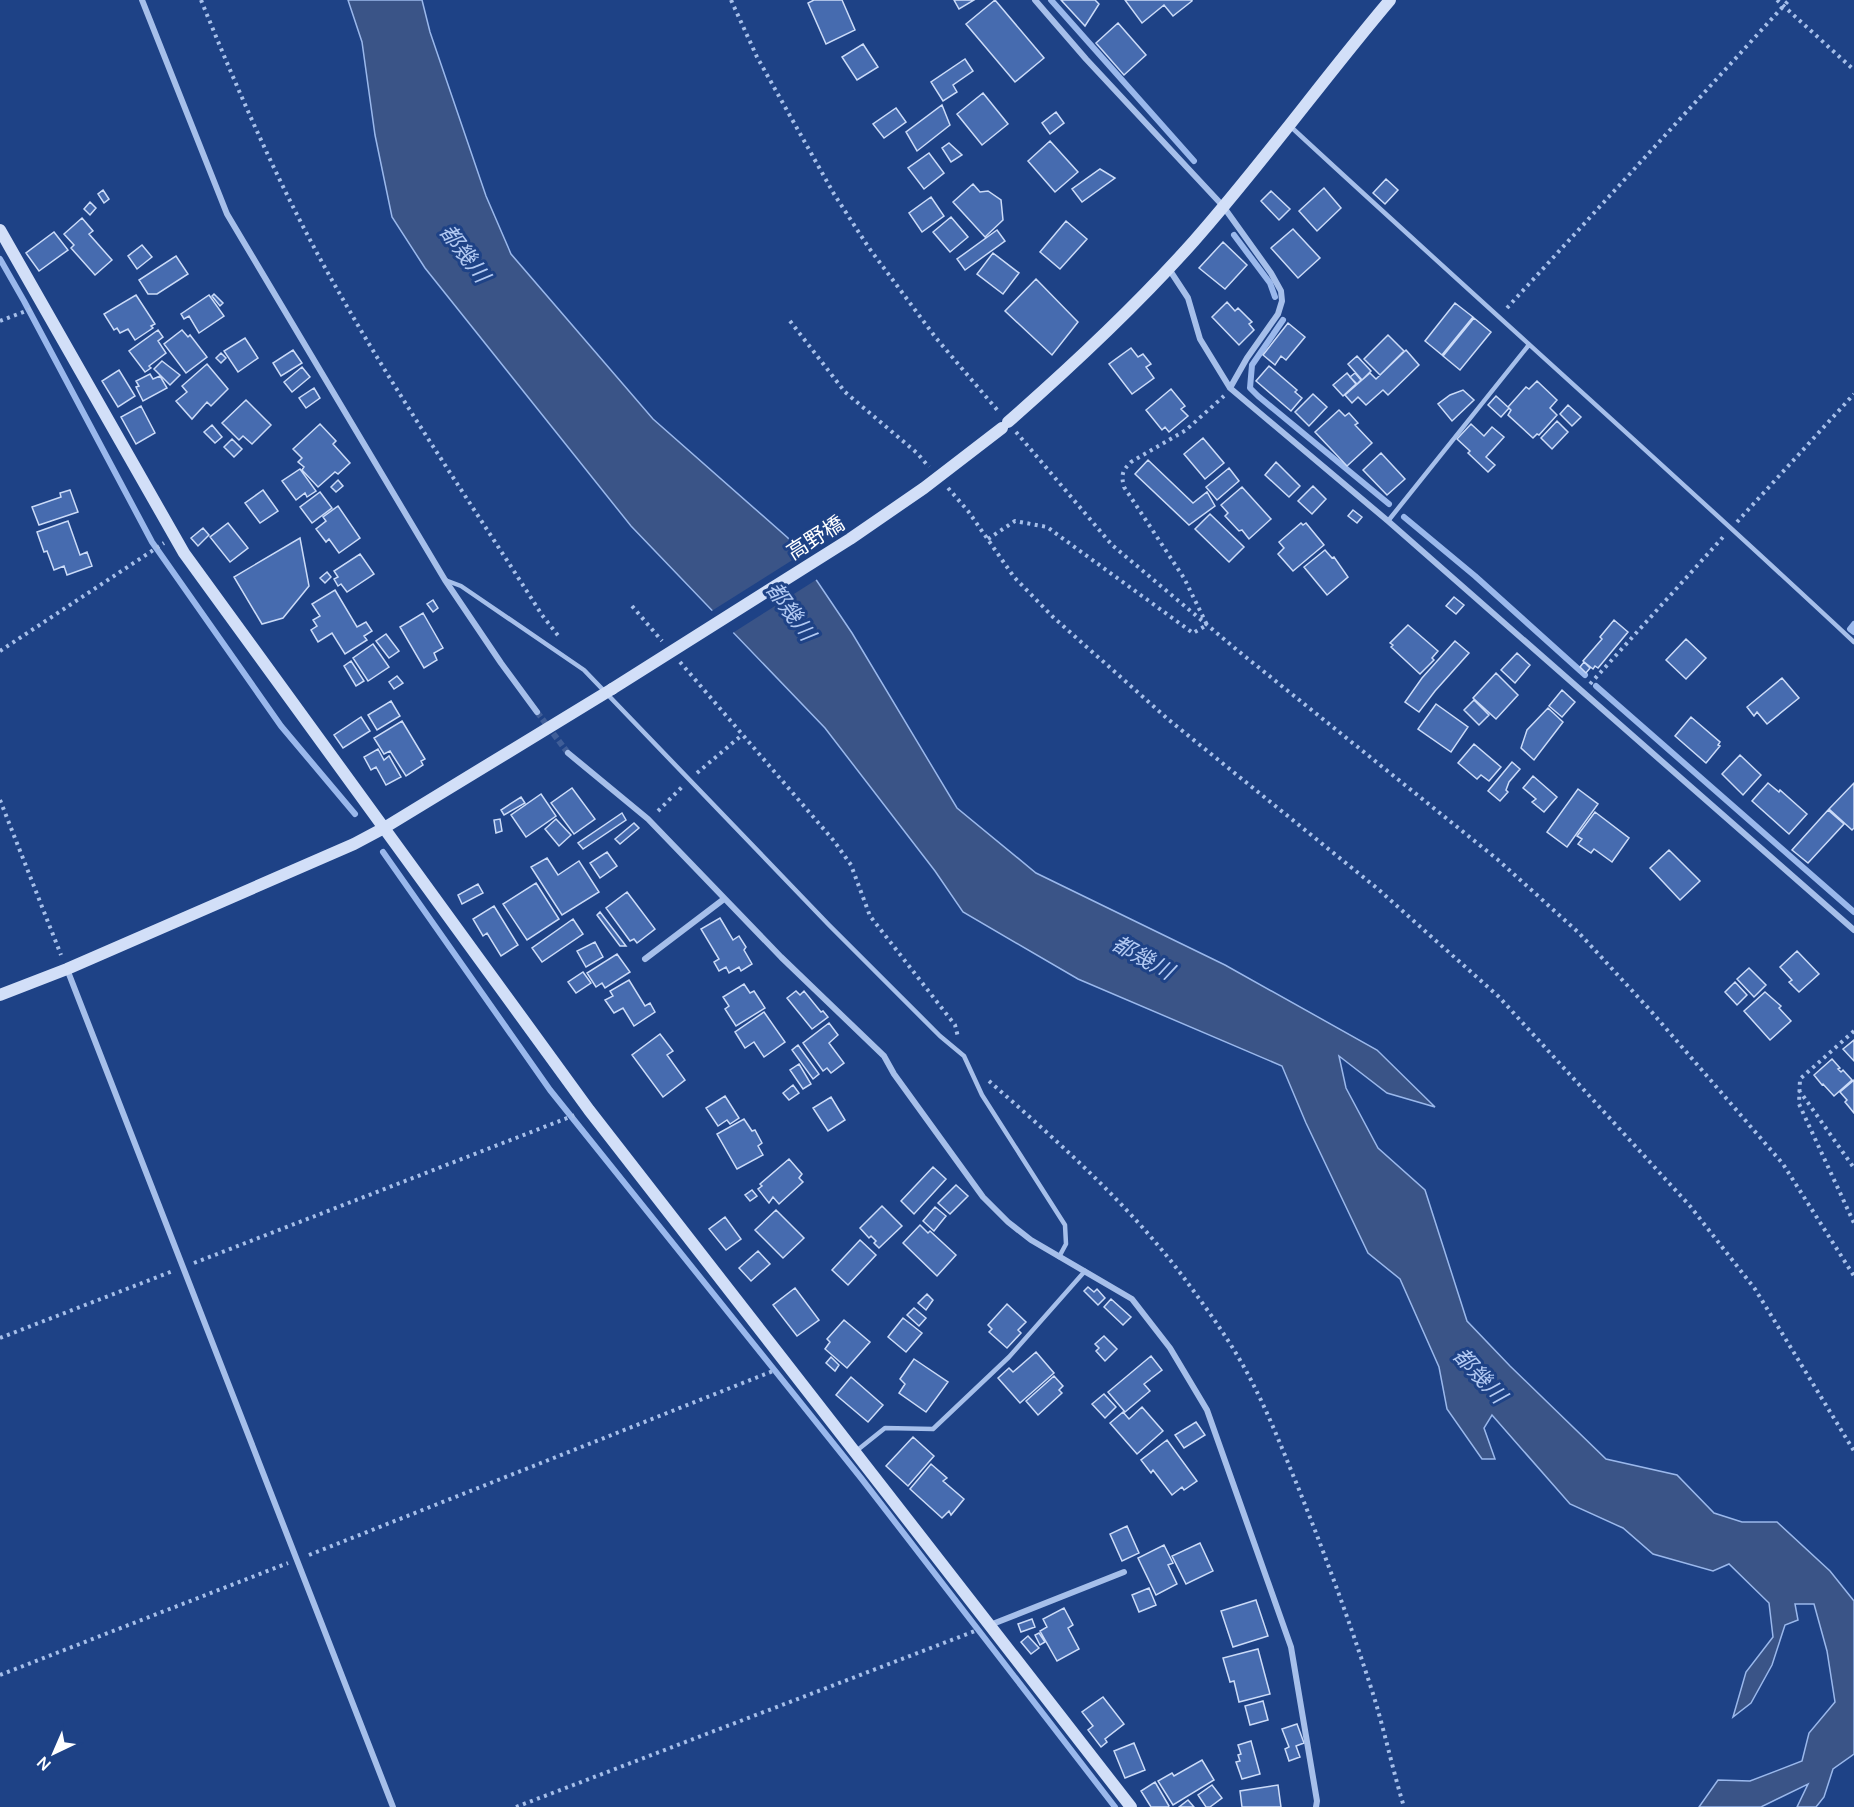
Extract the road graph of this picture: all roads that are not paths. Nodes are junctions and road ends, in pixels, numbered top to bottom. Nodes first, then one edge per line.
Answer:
1 (142, 0) edge
2 (1035, 0) edge
3 (1390, 0) edge
4 (1290, 126) junction
5 (1223, 206) junction
6 (0, 230) edge
7 (1168, 269) junction
8 (1528, 346) junction
9 (1230, 388) junction
10 (1388, 520) junction
11 (445, 580) junction
12 (1854, 642) edge
13 (610, 691) junction
14 (537, 712) tunnel mouth
15 (568, 753) tunnel mouth
16 (384, 828) junction
17 (724, 899) junction
18 (1854, 930) edge
19 (645, 959) dead end
20 (67, 969) junction
21 (0, 996) edge
22 (1059, 1257) junction
23 (1085, 1271) junction
24 (855, 1452) junction
25 (1124, 1572) dead end
26 (989, 1625) junction
27 (393, 1807) edge
28 (1131, 1807) edge
29 (1316, 1807) edge

1 - 11 street
2 - 5 street
3 - 4 street, 高野橋
4 - 5 street, 高野橋
4 - 8 lane
5 - 7 street, 高野橋
5 - 9 street
6 - 16 street
7 - 9 street
7 - 13 street, 高野橋, bridge
8 - 10 lane
8 - 12 lane
9 - 10 street
10 - 18 street
11 - 13 lane
11 - 14 street
13 - 16 street, 高野橋
13 - 22 lane
15 - 17 street
16 - 20 street, 高野橋
16 - 24 street
17 - 19 street
17 - 22 street
20 - 21 street, 高野橋
20 - 27 street
22 - 23 street
23 - 24 lane
23 - 29 street
24 - 26 street
25 - 26 street
26 - 28 street

